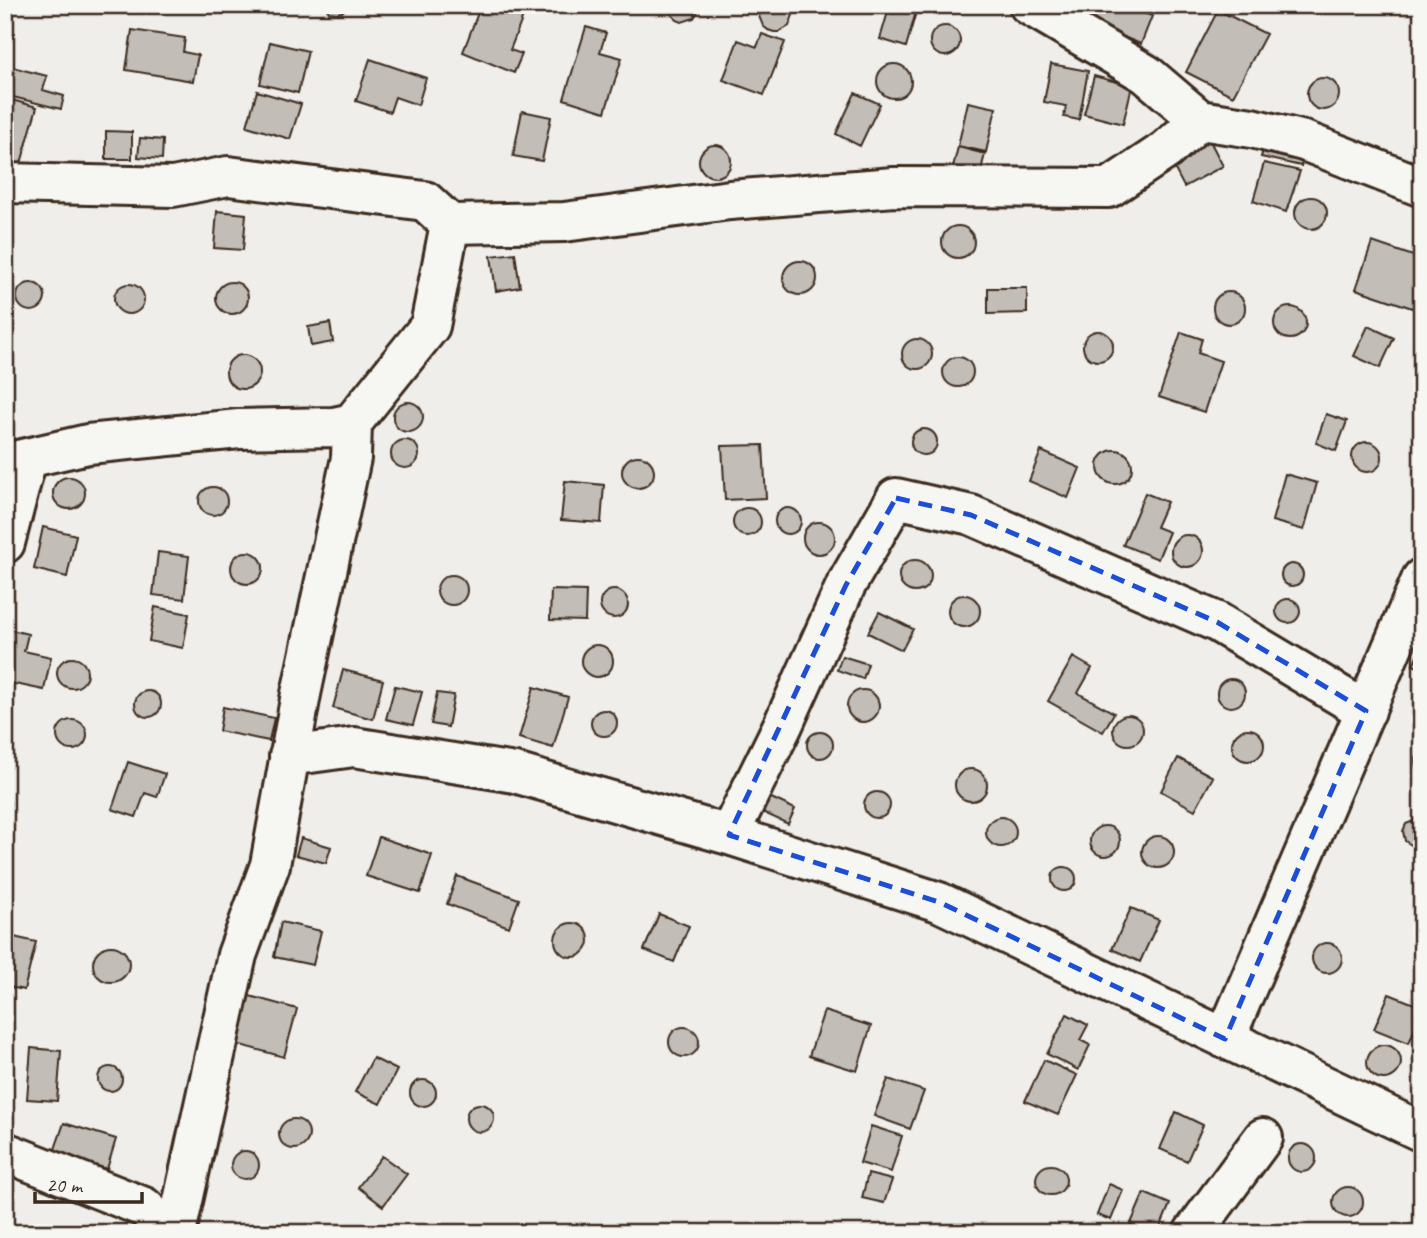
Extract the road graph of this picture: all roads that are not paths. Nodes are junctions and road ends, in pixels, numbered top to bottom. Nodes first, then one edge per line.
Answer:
1 (1029, 5) edge
2 (1200, 120) junction
3 (5, 183) edge
4 (1422, 187) edge
5 (450, 224) junction
6 (352, 423) junction
7 (16, 461) edge
8 (5, 543) edge
9 (1422, 578) edge
10 (1366, 711) junction
11 (289, 756) junction
12 (729, 835) junction
13 (1226, 1039) junction
14 (1422, 1132) edge
15 (1263, 1138) dead end
16 (5, 1152) edge
17 (174, 1233) edge
18 (1193, 1233) edge

1 - 2 street
2 - 4 street
2 - 5 street
3 - 5 street
5 - 6 street
6 - 7 street
6 - 11 street
7 - 8 street
9 - 10 street
10 - 12 street
10 - 13 street
11 - 12 street
11 - 17 street
12 - 13 street
13 - 14 street
15 - 18 street
16 - 17 street

